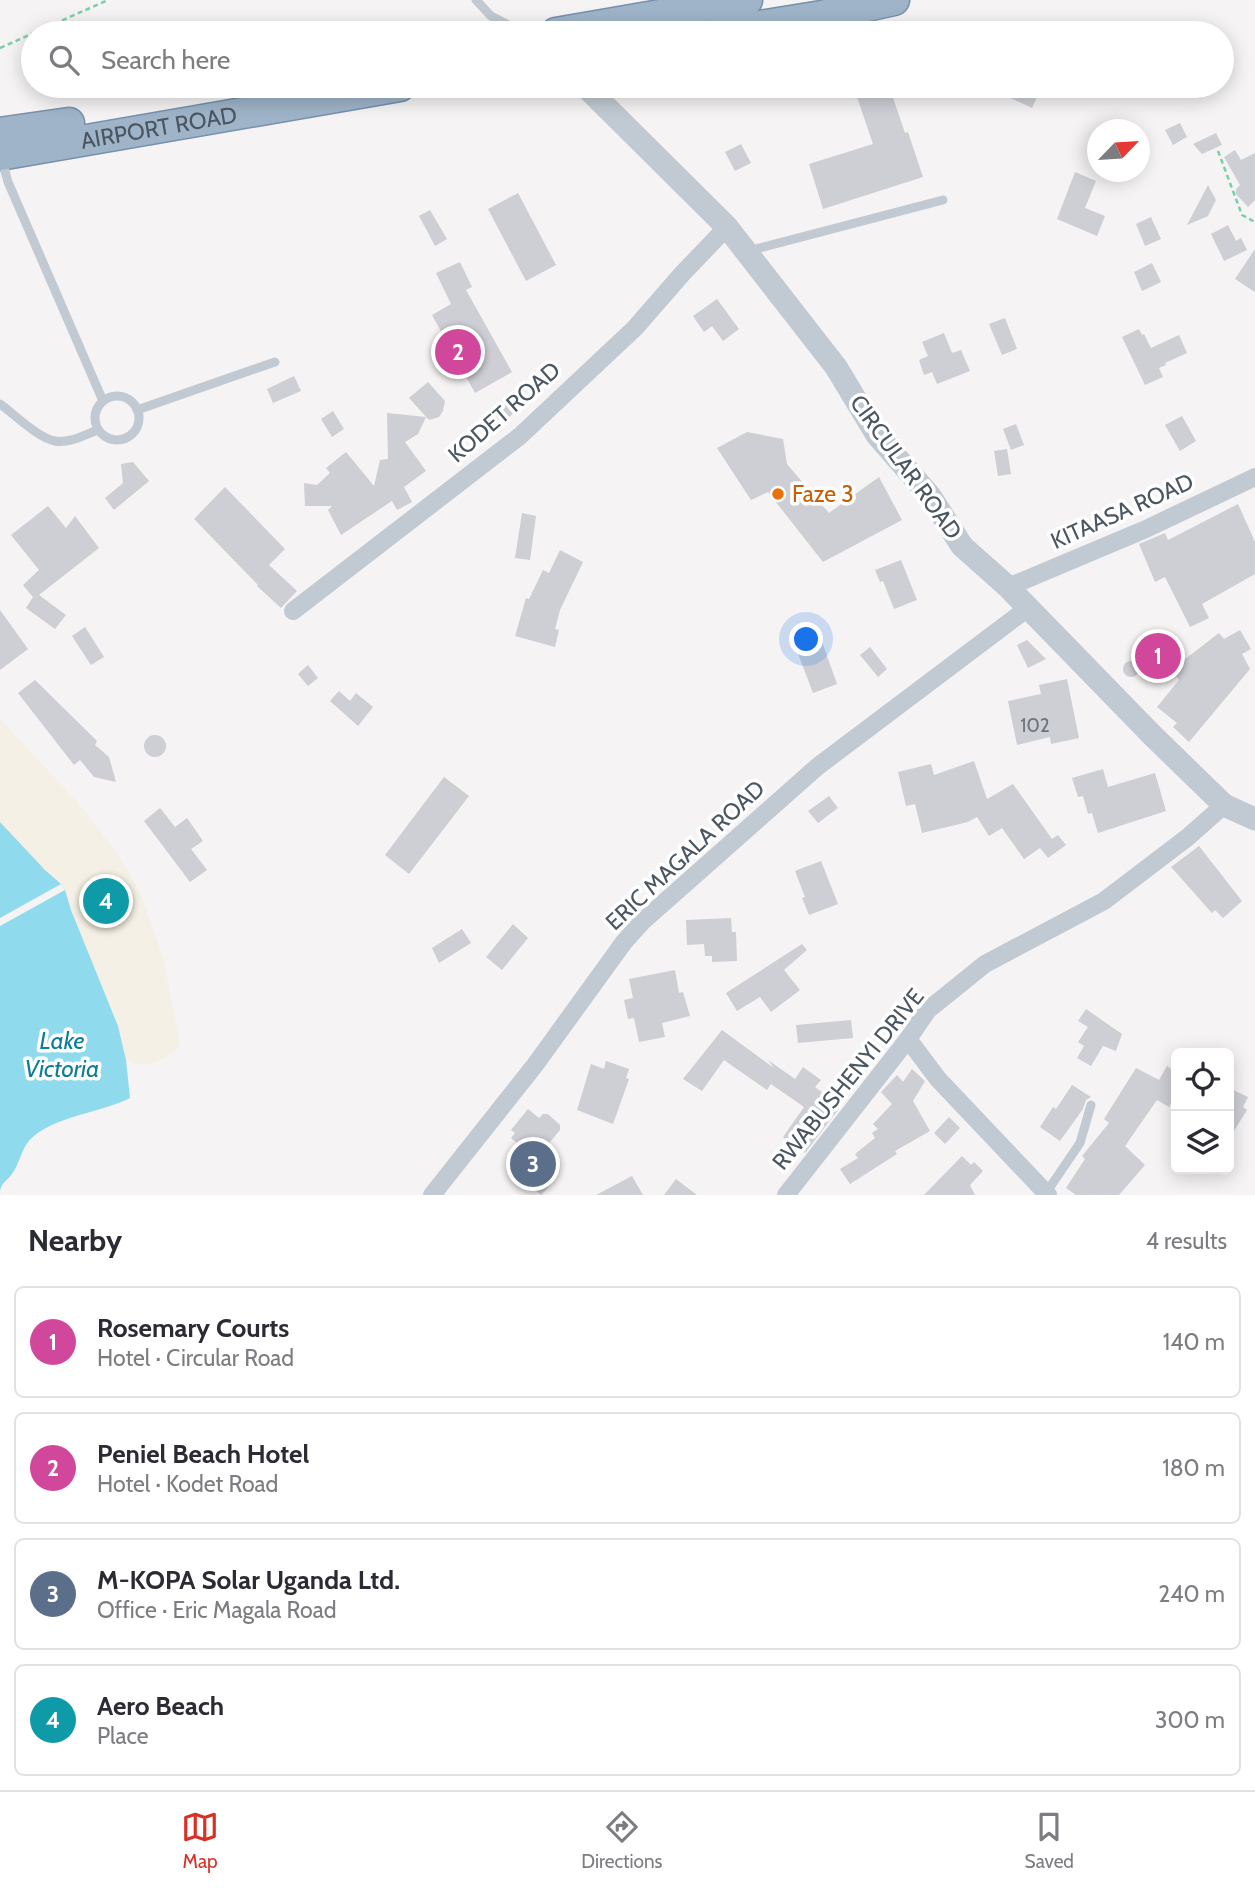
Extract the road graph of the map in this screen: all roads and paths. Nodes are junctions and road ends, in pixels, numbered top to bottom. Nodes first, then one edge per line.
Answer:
1 (108, 0) edge
2 (476, 0) edge
3 (747, 0) edge
4 (894, 0) edge
5 (61, 21) edge
6 (501, 21) edge
7 (625, 21) edge
8 (791, 21) edge
9 (21, 39) edge
10 (0, 48) edge
11 (217, 98) edge
12 (330, 98) edge
13 (598, 98) edge
14 (0, 133) edge
15 (1218, 151) dead end
16 (0, 155) edge
17 (943, 200) dead end
18 (1255, 222) edge
19 (727, 227) junction
20 (746, 251) junction
21 (275, 362) dead end
22 (103, 401) junction
23 (0, 404) edge
24 (137, 410) junction
25 (98, 430) junction
26 (1255, 477) edge
27 (1008, 587) junction
28 (1028, 608) junction
29 (293, 611) dead end
30 (1224, 804) junction
31 (1255, 819) edge
32 (908, 1039) junction
33 (1091, 1105) dead end
34 (1047, 1194) edge
35 (432, 1195) edge
36 (786, 1195) edge

1 - 5 path
2 - 6 lane
3 - 7 highway
4 - 8 highway
9 - 10 path
11 - 14 highway, AIRPORT ROAD
12 - 16 highway, AIRPORT ROAD
13 - 19 street, CIRCULAR ROAD
15 - 18 path
16 - 22 lane
17 - 20 lane
19 - 20 street, CIRCULAR ROAD
19 - 29 street, KODET ROAD
20 - 27 street, CIRCULAR ROAD
21 - 24 lane
22 - 24 lane
22 - 25 lane
23 - 25 lane
24 - 25 lane
26 - 27 street, KITAASA ROAD
27 - 28 street, CIRCULAR ROAD
28 - 30 street, CIRCULAR ROAD
28 - 35 street, ERIC MAGALA ROAD
30 - 31 street, CIRCULAR ROAD
30 - 32 street, RWABUSHENYI DRIVE
32 - 34 street
32 - 36 street, RWABUSHENYI DRIVE
33 - 34 lane

